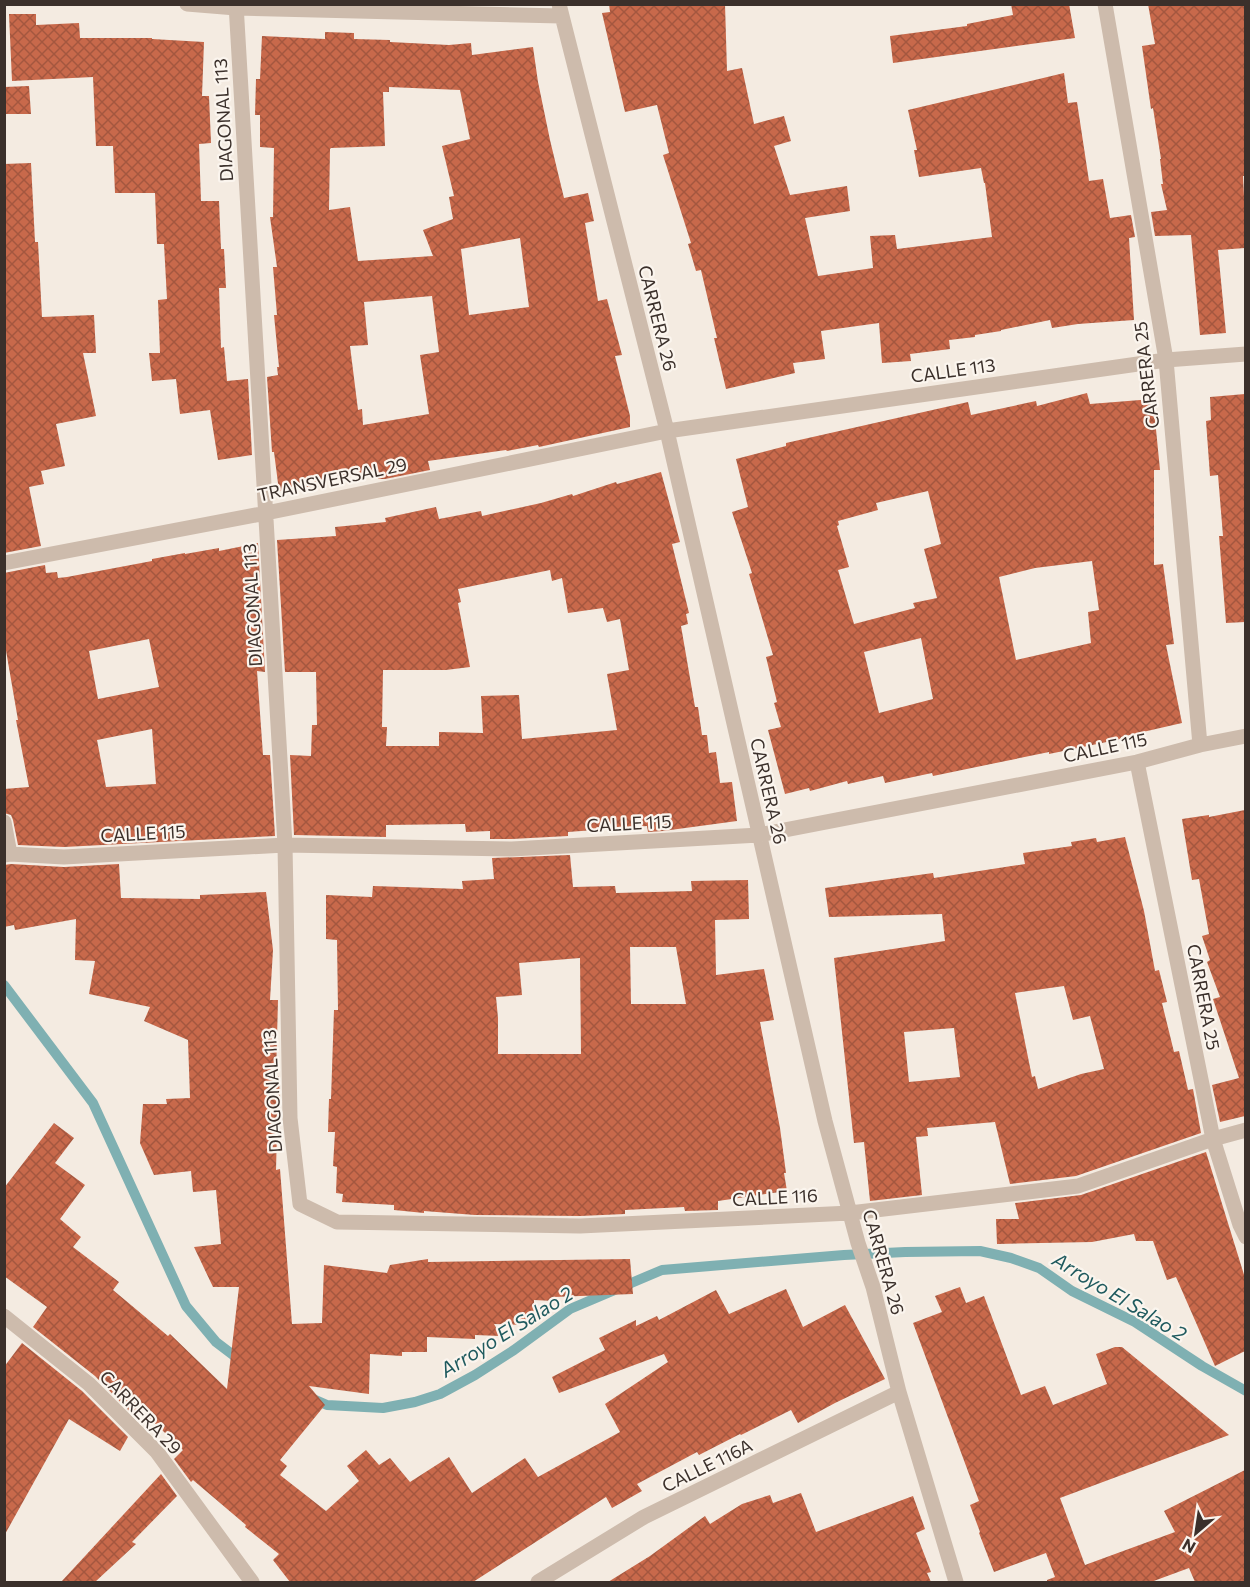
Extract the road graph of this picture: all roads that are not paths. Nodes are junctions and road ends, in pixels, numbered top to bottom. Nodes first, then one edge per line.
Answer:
1 (187, 4) edge
2 (1105, 4) edge
3 (236, 6) edge
4 (560, 10) edge
5 (1245, 354) edge
6 (1166, 360) junction
7 (667, 431) junction
8 (266, 513) junction
9 (4, 564) edge
10 (1245, 736) edge
11 (1200, 745) junction
12 (1137, 762) junction
13 (4, 822) edge
14 (759, 835) junction
15 (285, 846) junction
16 (7, 855) edge
17 (1245, 1130) edge
18 (1213, 1139) junction
19 (300, 1204) joint
20 (850, 1213) junction
21 (1245, 1236) edge
22 (4, 1316) edge
23 (899, 1392) junction
24 (246, 1579) edge
25 (538, 1582) edge
26 (956, 1582) edge

1 - 3 street
2 - 6 street, CARRERA 25
3 - 4 street
3 - 8 street, DIAGONAL 113
4 - 7 street, CARRERA 26
5 - 6 street, CALLE 113
6 - 7 street, CALLE 113
6 - 11 street, CARRERA 25
7 - 8 street, TRANSVERSAL 29
7 - 14 street, CARRERA 26
8 - 9 street, TRANSVERSAL 29
8 - 15 street, DIAGONAL 113
10 - 11 street, CALLE 115
11 - 12 street, CALLE 115
12 - 14 street, CALLE 115
12 - 18 street, CARRERA 25
13 - 16 street
14 - 15 street, CALLE 115
14 - 20 street, CARRERA 26
15 - 16 street, CALLE 115
15 - 19 street, DIAGONAL 113
17 - 18 street, CALLE 116
18 - 20 street, CALLE 116
18 - 21 street, CARRERA 25
19 - 20 street, CALLE 116
20 - 23 street, CARRERA 26
22 - 24 street, CARRERA 29
23 - 25 street, CALLE 116A
23 - 26 street, CARRERA 26

